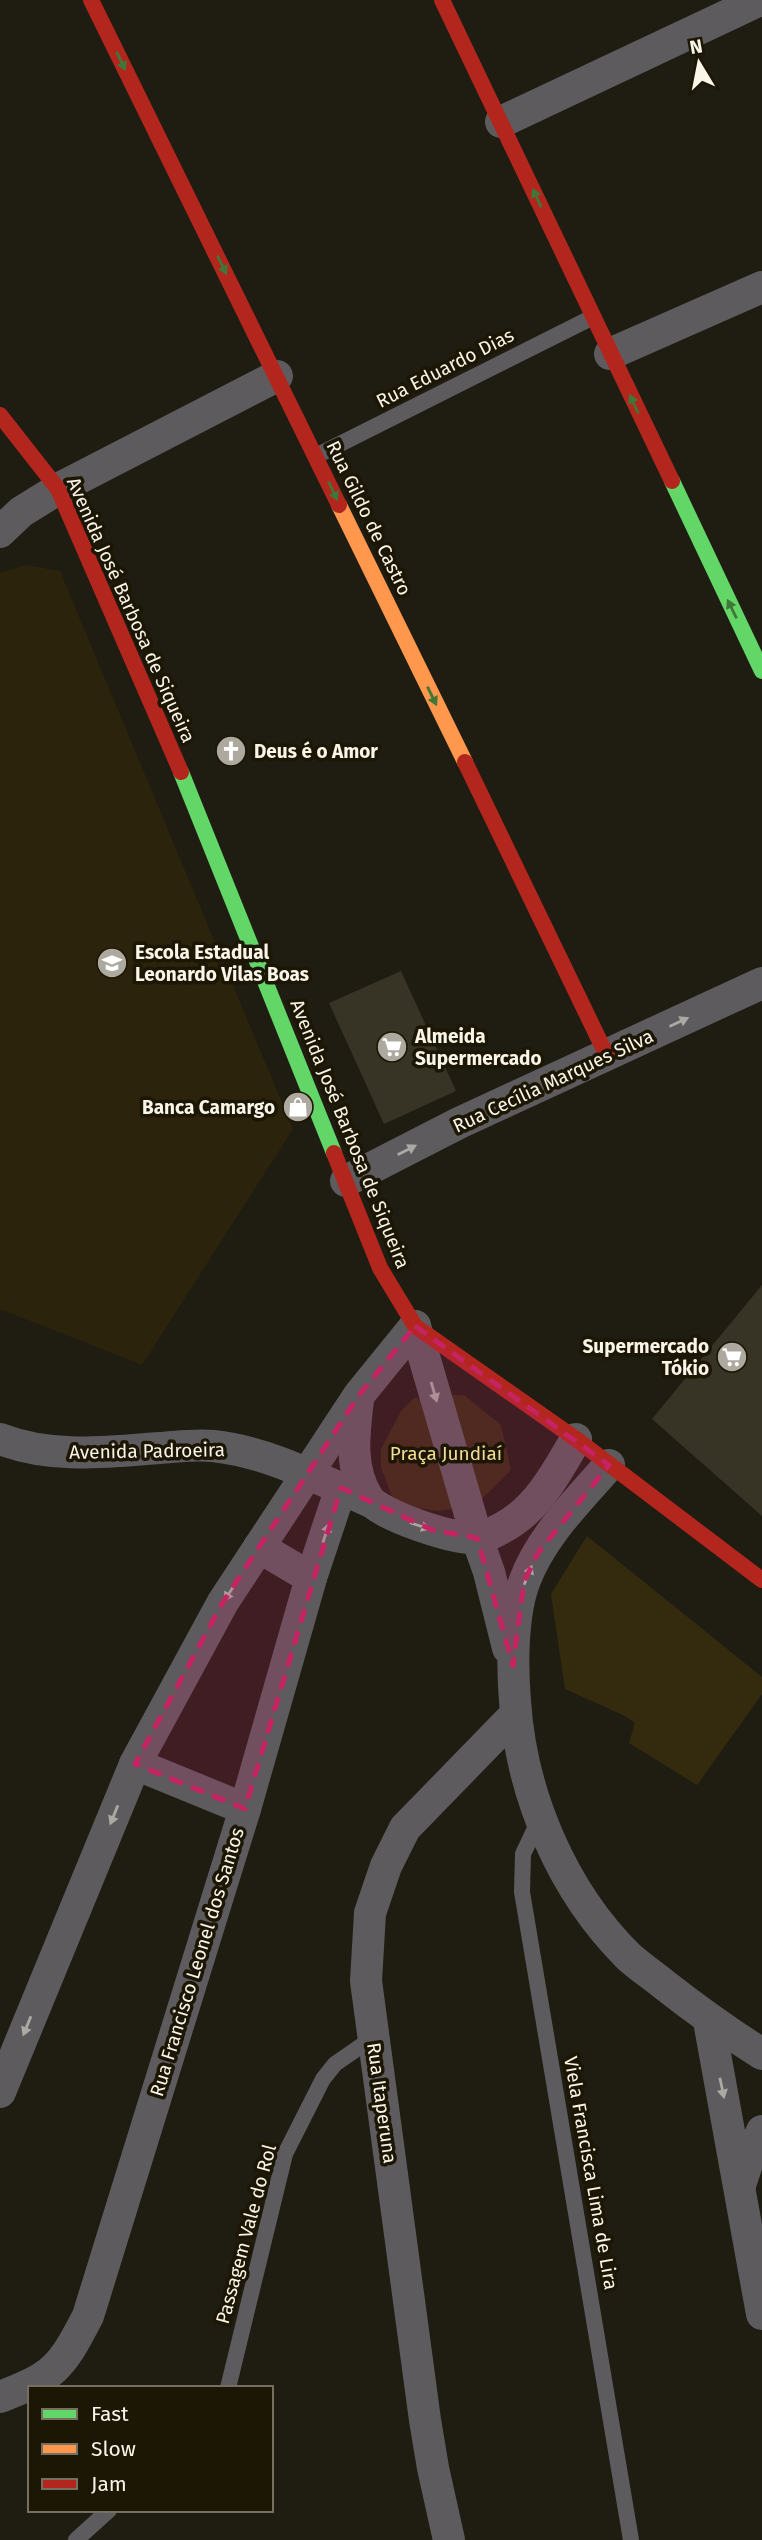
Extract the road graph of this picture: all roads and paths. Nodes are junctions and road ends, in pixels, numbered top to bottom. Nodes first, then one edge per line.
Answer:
1 (91, 0) edge
2 (442, 0) edge
3 (760, 0) edge
4 (501, 122) junction
5 (762, 287) edge
6 (593, 317) junction
7 (610, 354) junction
8 (277, 376) junction
9 (0, 415) edge
10 (316, 456) junction
11 (58, 489) junction
12 (0, 532) edge
13 (760, 659) edge
14 (762, 983) edge
15 (607, 1056) junction
16 (346, 1181) junction
17 (415, 1326) junction
18 (359, 1395) junction
19 (576, 1439) junction
20 (6, 1447) edge
21 (609, 1465) junction
22 (306, 1472) junction
23 (341, 1488) junction
24 (369, 1501) junction
25 (477, 1538) junction
26 (258, 1547) junction
27 (311, 1578) junction
28 (762, 1580) edge
29 (513, 1666) junction
30 (516, 1714) junction
31 (135, 1764) junction
32 (245, 1809) junction
33 (541, 1816) junction
34 (709, 2021) junction
35 (374, 2038) junction
36 (762, 2054) edge
37 (0, 2092) edge
38 (762, 2130) edge
39 (740, 2185) junction
40 (762, 2314) edge
41 (228, 2386) edge
42 (0, 2397) edge
43 (107, 2512) edge
44 (76, 2540) edge
45 (449, 2540) edge
46 (631, 2540) edge

1 -> 8 street, Rua Gildo de Castro
2 - 4 street
3 - 4 street
6 -> 4 street
5 - 7 street
6 - 7 street
6 - 10 lane, Rua Eduardo Dias
13 -> 7 street
8 - 10 street, Rua Gildo de Castro
8 - 11 street
9 - 11 street, Avenida José Barbosa de Siqueira
10 -> 15 street, Rua Gildo de Castro
11 - 12 street
11 - 16 street, Avenida José Barbosa de Siqueira
15 -> 14 street, Rua Cecília Marques Silva
16 -> 15 street, Rua Cecília Marques Silva
16 - 17 street, Avenida José Barbosa de Siqueira
17 - 18 street
17 - 19 street, Avenida José Barbosa de Siqueira
17 -> 25 street
18 - 22 street
18 - 24 street
19 - 21 street, Avenida José Barbosa de Siqueira
19 - 25 street
20 - 22 street, Avenida Padroeira
21 - 28 street, Avenida José Barbosa de Siqueira
29 -> 21 street
22 - 23 street, Avenida Padroeira
22 - 26 street
23 - 24 street, Avenida Padroeira
27 -> 23 street, Rua Francisco Leonel dos Santos
24 -> 25 street
25 - 29 street
26 - 27 street
26 -> 31 street
27 - 32 street, Rua Francisco Leonel dos Santos
29 - 30 street
30 - 33 street
30 - 35 street, Rua Itaperuna
31 - 32 street
31 -> 37 street
32 - 42 street, Rua Francisco Leonel dos Santos
33 - 34 street
33 - 46 lane, Viela Francisca Lima de Lira
34 - 36 street
34 -> 39 street
35 - 41 lane, Passagem Vale do Rol
35 - 45 street, Rua Itaperuna
38 - 39 street
39 - 40 street
43 - 44 lane

